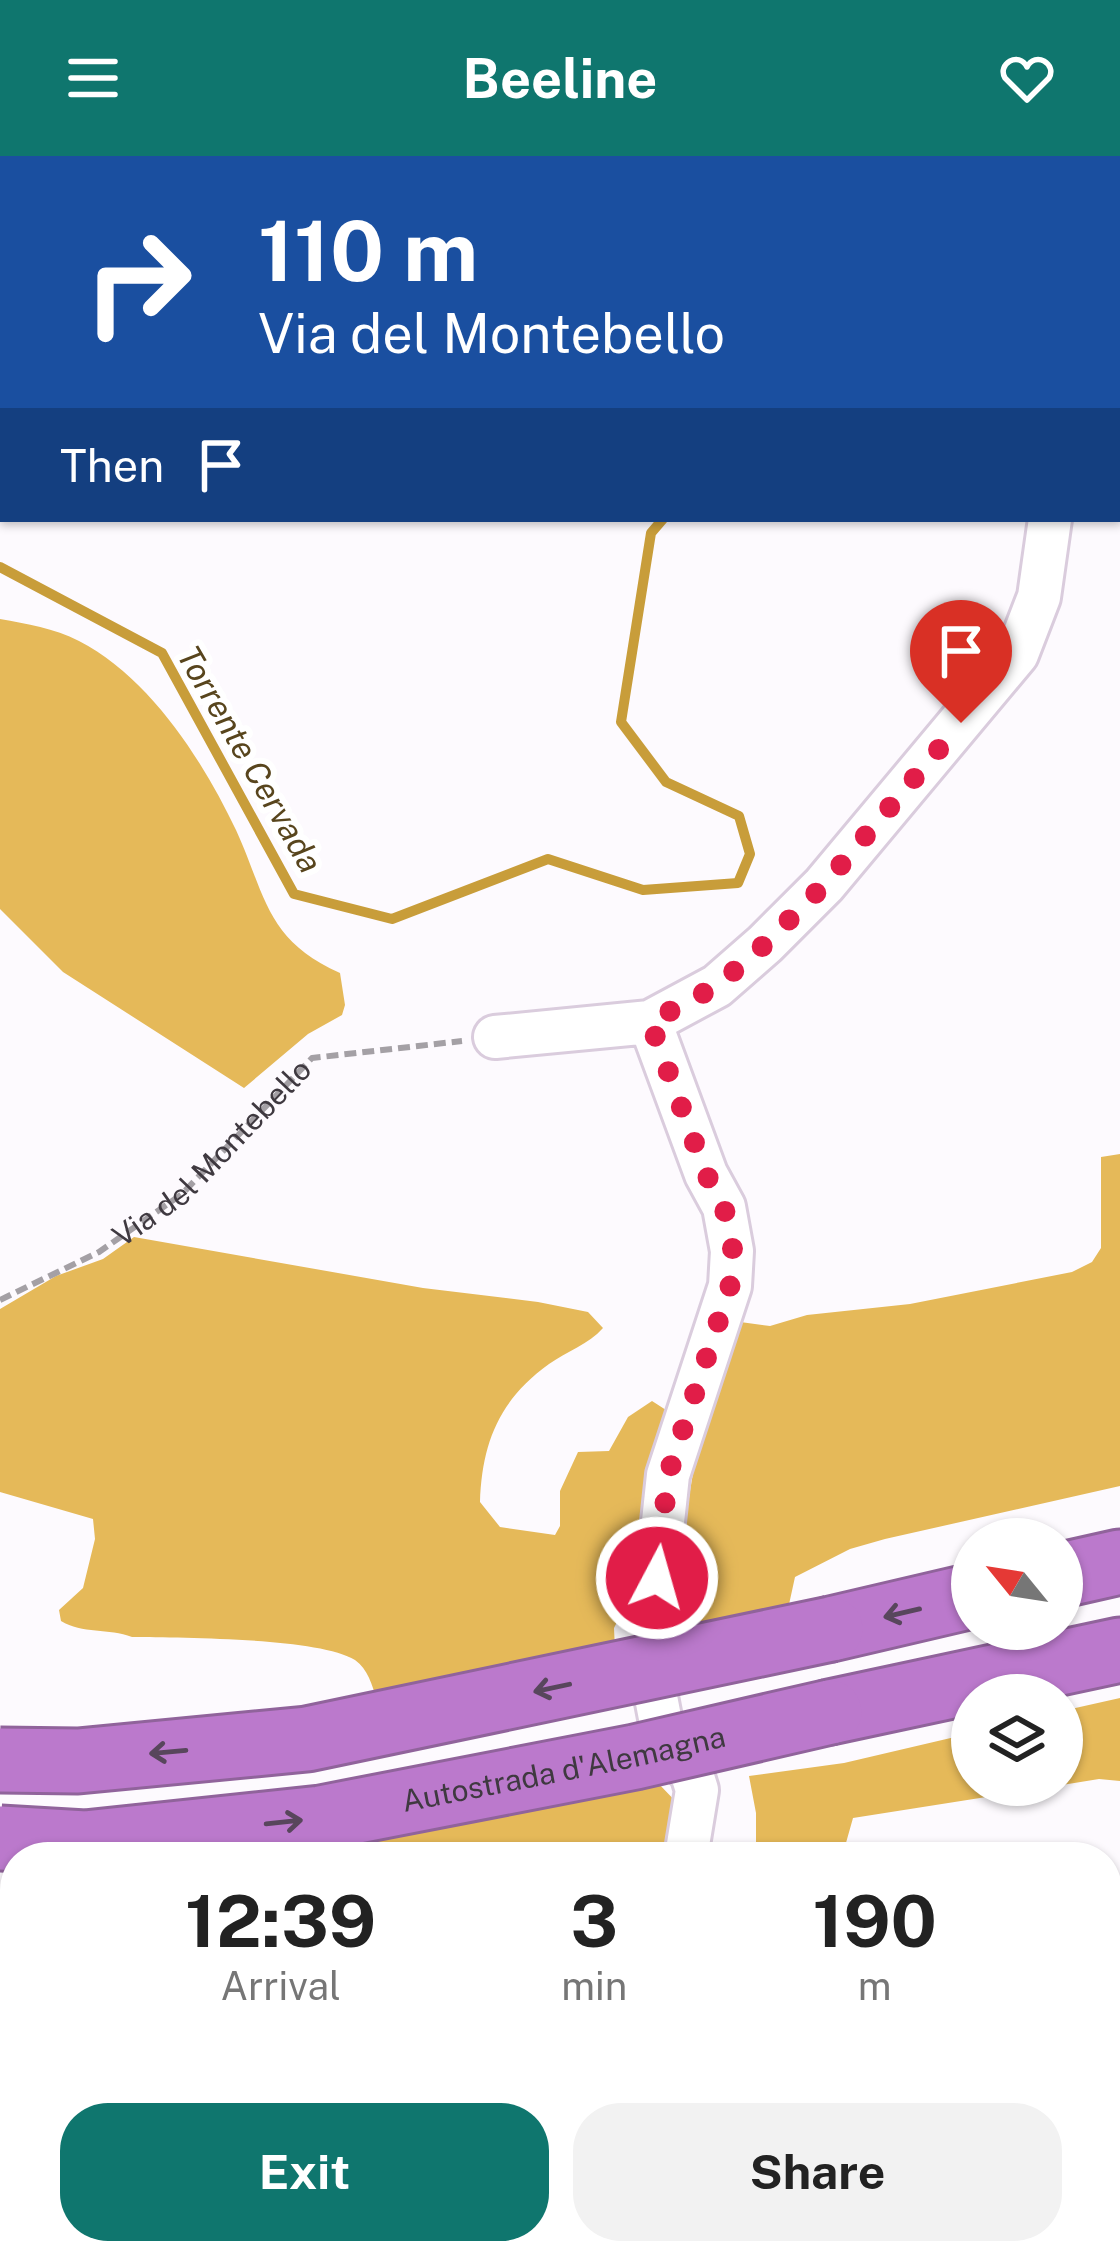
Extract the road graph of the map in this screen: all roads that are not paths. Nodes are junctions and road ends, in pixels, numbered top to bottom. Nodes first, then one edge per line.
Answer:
1 (1050, 522) edge
2 (650, 1022) junction
3 (495, 1037) road end
4 (1120, 1562) edge
5 (1083, 1570) edge
6 (951, 1601) edge
7 (1120, 1650) edge
8 (0, 1760) edge
9 (0, 1838) edge
10 (68, 1842) edge
11 (94, 1842) edge
12 (688, 1842) edge

1 - 2 street
2 - 3 street
2 - 12 street
4 - 5 highway
6 -> 8 highway, bridge
11 -> 7 highway, Autostrada d'Alemagna, bridge
9 -> 10 highway, Autostrada d'Alemagna, bridge

